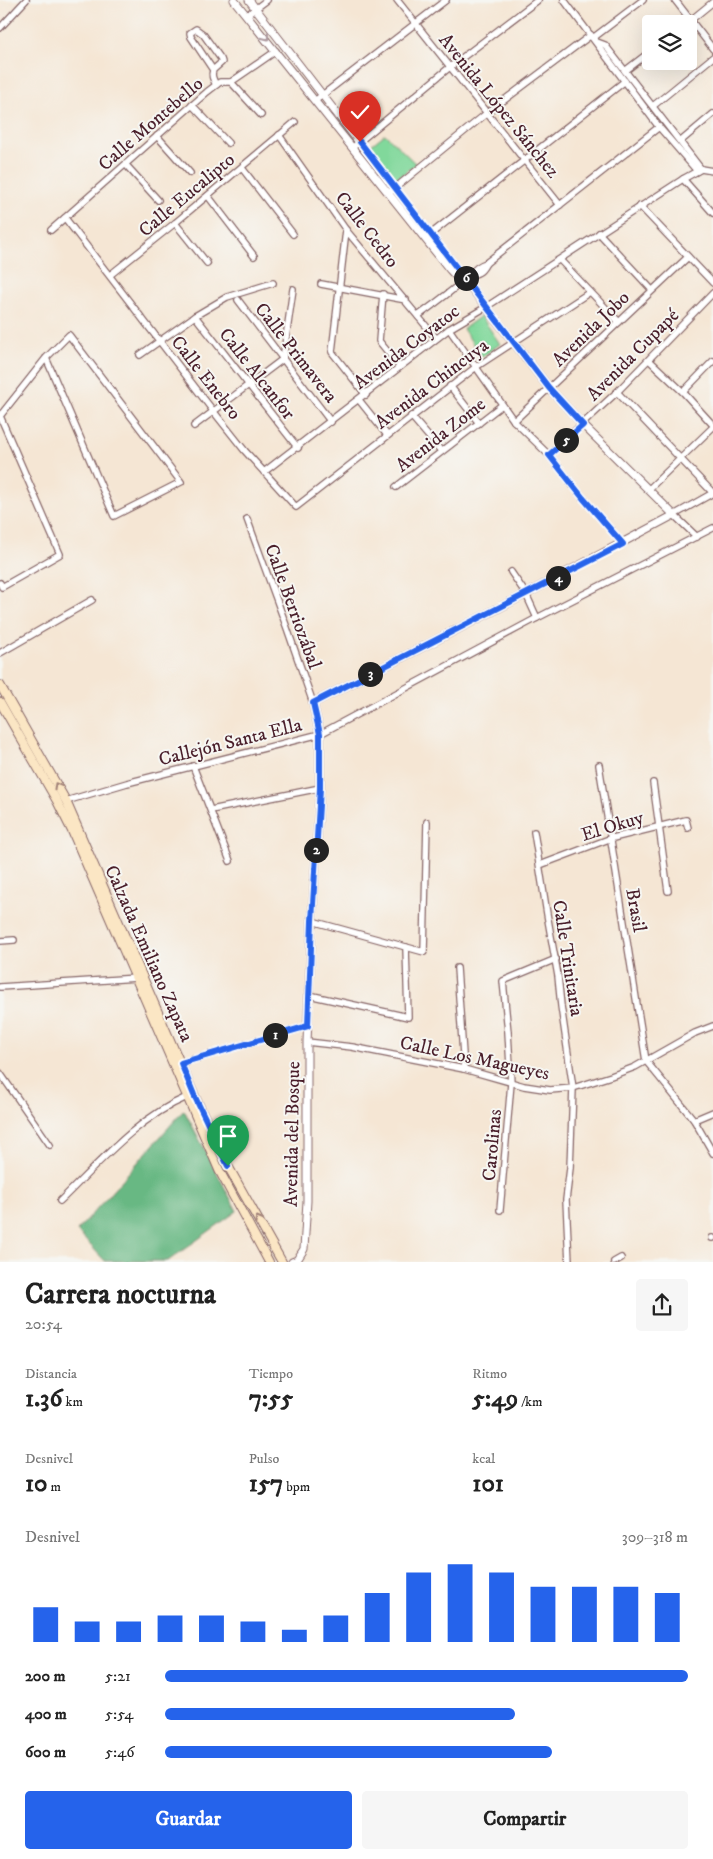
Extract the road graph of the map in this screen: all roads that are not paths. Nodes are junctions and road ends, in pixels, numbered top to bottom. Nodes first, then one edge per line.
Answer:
1 (26, 0) edge
2 (234, 0) edge
3 (249, 0) edge
4 (267, 0) edge
5 (397, 0) edge
6 (446, 0) edge
7 (538, 0) edge
8 (643, 0) edge
9 (675, 0) edge
10 (568, 1) edge
11 (713, 2) edge
12 (256, 9) junction
13 (247, 15) junction
14 (684, 15) edge
15 (697, 15) edge
16 (416, 24) junction
17 (0, 28) edge
18 (697, 32) edge
19 (593, 38) junction
20 (713, 49) edge
21 (276, 51) junction
22 (713, 57) edge
23 (642, 58) edge
24 (450, 67) junction
25 (213, 70) junction
26 (626, 71) junction
27 (625, 81) junction
28 (232, 82) junction
29 (216, 85) junction
30 (323, 95) junction
31 (316, 100) junction
32 (192, 105) junction
33 (653, 106) junction
34 (488, 113) junction
35 (713, 114) edge
36 (261, 115) dead end
37 (294, 122) dead end
38 (659, 127) junction
39 (279, 135) junction
40 (157, 136) junction
41 (681, 141) junction
42 (360, 142) junction
43 (228, 144) dead end
44 (353, 147) junction
45 (524, 160) junction
46 (126, 165) junction
47 (242, 168) junction
48 (699, 170) junction
49 (713, 171) edge
50 (190, 173) dead end
51 (682, 179) junction
52 (392, 190) junction
53 (208, 196) junction
54 (158, 200) dead end
55 (560, 204) junction
56 (640, 206) junction
57 (713, 213) edge
58 (65, 218) junction
59 (175, 223) junction
60 (51, 230) dead end
61 (346, 230) junction
62 (599, 233) junction
63 (293, 234) dead end
64 (428, 236) junction
65 (254, 256) dead end
66 (688, 257) junction
67 (560, 260) junction
68 (207, 263) dead end
69 (110, 275) junction
70 (466, 279) junction
71 (274, 283) dead end
72 (713, 283) edge
73 (320, 284) dead end
74 (339, 286) junction
75 (292, 290) dead end
76 (652, 290) junction
77 (590, 292) junction
78 (713, 293) edge
79 (383, 294) junction
80 (238, 300) dead end
81 (406, 300) junction
82 (486, 307) junction
83 (195, 316) junction
84 (418, 316) junction
85 (619, 322) junction
86 (449, 329) junction
87 (436, 338) junction
88 (159, 340) junction
89 (514, 342) junction
90 (140, 355) dead end
91 (46, 358) junction
92 (283, 358) junction
93 (648, 360) junction
94 (713, 361) edge
95 (400, 367) junction
96 (476, 367) junction
97 (249, 385) junction
98 (450, 386) junction
99 (549, 388) junction
100 (616, 392) junction
101 (682, 392) junction
102 (366, 394) junction
103 (359, 400) junction
104 (502, 405) junction
105 (214, 412) junction
106 (0, 416) edge
107 (411, 416) junction
108 (514, 421) junction
109 (331, 422) junction
110 (479, 423) junction
111 (583, 425) junction
112 (194, 426) dead end
113 (713, 426) edge
114 (387, 435) junction
115 (298, 448) junction
116 (441, 451) junction
117 (549, 455) junction
118 (681, 459) junction
119 (264, 472) junction
120 (396, 488) dead end
121 (648, 489) junction
122 (713, 493) edge
123 (296, 507) joint
124 (674, 515) junction
125 (247, 519) dead end
126 (713, 528) edge
127 (697, 537) junction
128 (623, 544) junction
129 (511, 572) dead end
130 (0, 582) edge
131 (526, 594) junction
132 (92, 600) dead end
133 (537, 618) junction
134 (0, 653) edge
135 (0, 685) edge
136 (0, 702) edge
137 (313, 703) junction
138 (320, 734) junction
139 (599, 765) dead end
140 (194, 766) junction
141 (653, 783) dead end
142 (320, 788) junction
143 (66, 801) junction
144 (211, 810) junction
145 (427, 822) dead end
146 (660, 826) junction
147 (688, 828) dead end
148 (75, 830) junction
149 (534, 832) dead end
150 (609, 839) junction
151 (230, 861) dead end
152 (540, 865) junction
153 (668, 891) dead end
154 (312, 921) junction
155 (14, 940) dead end
156 (0, 941) edge
157 (406, 947) junction
158 (556, 959) junction
159 (457, 968) dead end
160 (137, 978) junction
161 (0, 988) edge
162 (146, 993) junction
163 (310, 996) junction
164 (308, 1026) junction
165 (713, 1026) edge
166 (308, 1042) junction
167 (646, 1061) junction
168 (181, 1063) junction
169 (464, 1069) junction
170 (0, 1073) edge
171 (511, 1083) junction
172 (573, 1088) junction
173 (187, 1097) junction
174 (713, 1112) edge
175 (694, 1120) junction
176 (50, 1145) dead end
177 (713, 1153) edge
178 (60, 1201) dead end
179 (500, 1210) dead end
180 (621, 1258) dead end
181 (269, 1262) edge
182 (282, 1262) edge
183 (292, 1262) edge
184 (569, 1262) edge
185 (614, 1262) edge

1 - 17 street
2 - 13 street
3 - 12 street
4 - 12 street
5 - 16 street, Avenida López Sánchez
6 - 16 street
7 - 24 street
8 - 19 street
9 - 14 street
10 - 19 street
11 - 15 street
12 - 13 street
12 - 30 street
13 -> 21 street
16 - 24 street, Avenida López Sánchez
16 - 30 street
18 - 20 street
19 - 26 street
19 - 27 street
19 - 34 street
21 - 28 street, Calle Montebello
21 - 31 street
22 - 33 street
23 - 26 street
24 - 34 street, Avenida López Sánchez
24 - 42 street
25 - 25 street
25 - 29 street
26 - 33 street
27 - 38 street
27 - 45 street
28 - 29 street, Calle Montebello
28 - 36 street
29 - 32 street, Calle Montebello
30 - 31 street
30 - 42 street
31 - 44 street
32 - 40 street, Calle Montebello
32 - 43 street
33 - 41 street
34 - 45 street, Avenida López Sánchez
34 - 52 street
35 - 41 street
37 - 39 street, Calle Eucalipto
38 - 48 street
38 - 55 street
39 - 47 street, Calle Eucalipto
39 - 61 street, Calle Cedro
40 - 46 street, Calle Montebello
40 - 50 street
41 - 48 street
42 - 44 street
42 - 52 street
44 - 52 street
45 - 55 street, Avenida López Sánchez
45 - 64 street
46 - 54 street
46 - 58 street, Calle Montebello
47 - 53 street, Calle Eucalipto
47 - 63 street
48 - 49 street
48 - 51 street, Avenida Coyatoc
51 - 56 street, Avenida Coyatoc
51 - 57 street
52 - 64 street
53 - 59 street, Calle Eucalipto
53 - 65 street
55 - 70 street
56 - 62 street, Avenida Coyatoc
56 - 66 street
58 - 60 street, Calle Montebello
58 - 69 street, Calle Enebro
59 - 68 street
59 - 69 street, Calle Eucalipto
61 - 74 street
61 - 81 street, Calle Cedro
62 - 67 street, Avenida Coyatoc
62 - 76 street
64 - 70 street
66 - 72 street
66 - 76 street, Avenida Jobo
67 - 77 street
67 - 82 street, Avenida Coyatoc
69 - 88 street, Calle Enebro
70 - 82 street
70 - 84 street
71 - 83 street
73 - 74 street
74 - 79 street
74 - 102 street
75 - 92 street
76 - 85 street, Avenida Jobo
77 - 85 street
77 - 89 street, Avenida Chincuya
78 - 93 street, Avenida Cupapé
79 - 81 street
79 - 95 street
80 - 92 street, Calle Primavera
81 - 84 street, Calle Cedro
82 - 86 street, Avenida Coyatoc
82 - 89 street
83 - 88 street
83 - 97 street, Calle Alcanfor
84 - 87 street, Calle Cedro
85 - 99 street, Avenida Jobo
86 - 87 street, Avenida Coyatoc
86 - 96 street
87 - 95 street, Avenida Coyatoc
88 - 90 street
88 - 105 street, Calle Enebro
89 - 96 street, Avenida Chincuya
89 - 99 street
91 - 91 street
91 - 106 street
92 - 97 street
92 - 109 street, Calle Primavera
93 - 100 street, Avenida Cupapé
93 - 101 street
94 - 101 street
95 - 102 street, Avenida Coyatoc
96 - 98 street, Avenida Chincuya
96 - 104 street
97 - 105 street
97 - 115 street, Calle Alcanfor
98 - 107 street, Avenida Chincuya
98 - 110 street
99 - 108 street, Avenida Jobo
99 - 111 street
100 - 111 street, Avenida Cupapé
100 - 118 street
101 - 113 street
102 - 103 street, Avenida Coyatoc
103 - 109 street, Avenida Coyatoc
103 - 114 street
104 - 108 street
104 - 110 street, Avenida Zome
105 - 112 street
105 - 119 street, Calle Enebro
106 - 130 street
107 - 114 street, Avenida Chincuya
107 - 116 street
108 - 117 street
109 - 115 street, Avenida Coyatoc
110 - 116 street, Avenida Zome
111 - 117 street, Avenida Cupapé
111 - 121 street
113 - 118 street
114 - 123 street, Avenida Chincuya
115 - 119 street, Avenida Coyatoc
116 - 120 street, Avenida Zome
117 - 128 street
118 - 121 street
118 - 122 street
119 - 123 street, Calle Enebro
121 - 124 street
122 - 124 street
124 - 127 street
124 - 128 street
125 - 137 street, Calle Berriozábal
126 - 127 street, Callejón Santa Ella
127 - 133 street, Callejón Santa Ella
128 - 131 street
129 - 131 street
131 - 133 street
131 - 137 street
132 - 134 street
133 - 138 street, Callejón Santa Ella
143 -> 135 main road, Calzada Emiliano Zapata
136 - 148 main road, Calzada Emiliano Zapata
137 - 138 street, Avenida del Bosque
138 - 140 street, Callejón Santa Ella
138 - 142 street, Avenida del Bosque
139 - 150 street, Brasil
140 - 143 street, Callejón Santa Ella
140 - 144 street
141 - 146 street
142 - 144 street
142 - 154 street, Avenida del Bosque
143 - 148 main road, Calzada Emiliano Zapata
144 - 151 street
145 - 157 street
146 - 147 street, El Okuy
146 - 150 street, El Okuy
146 - 153 street
148 - 160 main road, Calzada Emiliano Zapata
148 - 162 main road, Calzada Emiliano Zapata
149 - 152 street, Calle Trinitaria
150 - 152 street, El Okuy
150 - 167 street, Brasil
152 - 158 street, Calle Trinitaria
154 - 157 street
154 - 163 street, Avenida del Bosque
155 - 156 street
157 - 163 street
158 - 171 street, Carolinas
158 - 172 street, Calle Trinitaria
159 - 169 street
160 - 161 street
160 - 162 main road, Calzada Emiliano Zapata
162 - 168 main road, Calzada Emiliano Zapata
162 - 173 main road, Calzada Emiliano Zapata
163 - 164 street, Avenida del Bosque
164 - 166 street, Avenida del Bosque
164 - 168 street
165 - 167 street, Calle Los Magueyes
166 - 169 street, Calle Los Magueyes
166 - 183 street, Avenida del Bosque
167 - 172 street, Calle Los Magueyes
167 - 175 street
182 -> 168 main road, Calzada Emiliano Zapata
169 - 171 street, Calle Los Magueyes
170 - 176 street
171 - 172 street, Calle Los Magueyes
171 - 179 street, Carolinas
172 - 184 street, Calle Trinitaria
173 - 178 street
173 - 181 main road, Calzada Emiliano Zapata
174 - 175 street
175 - 177 street
180 - 185 street

